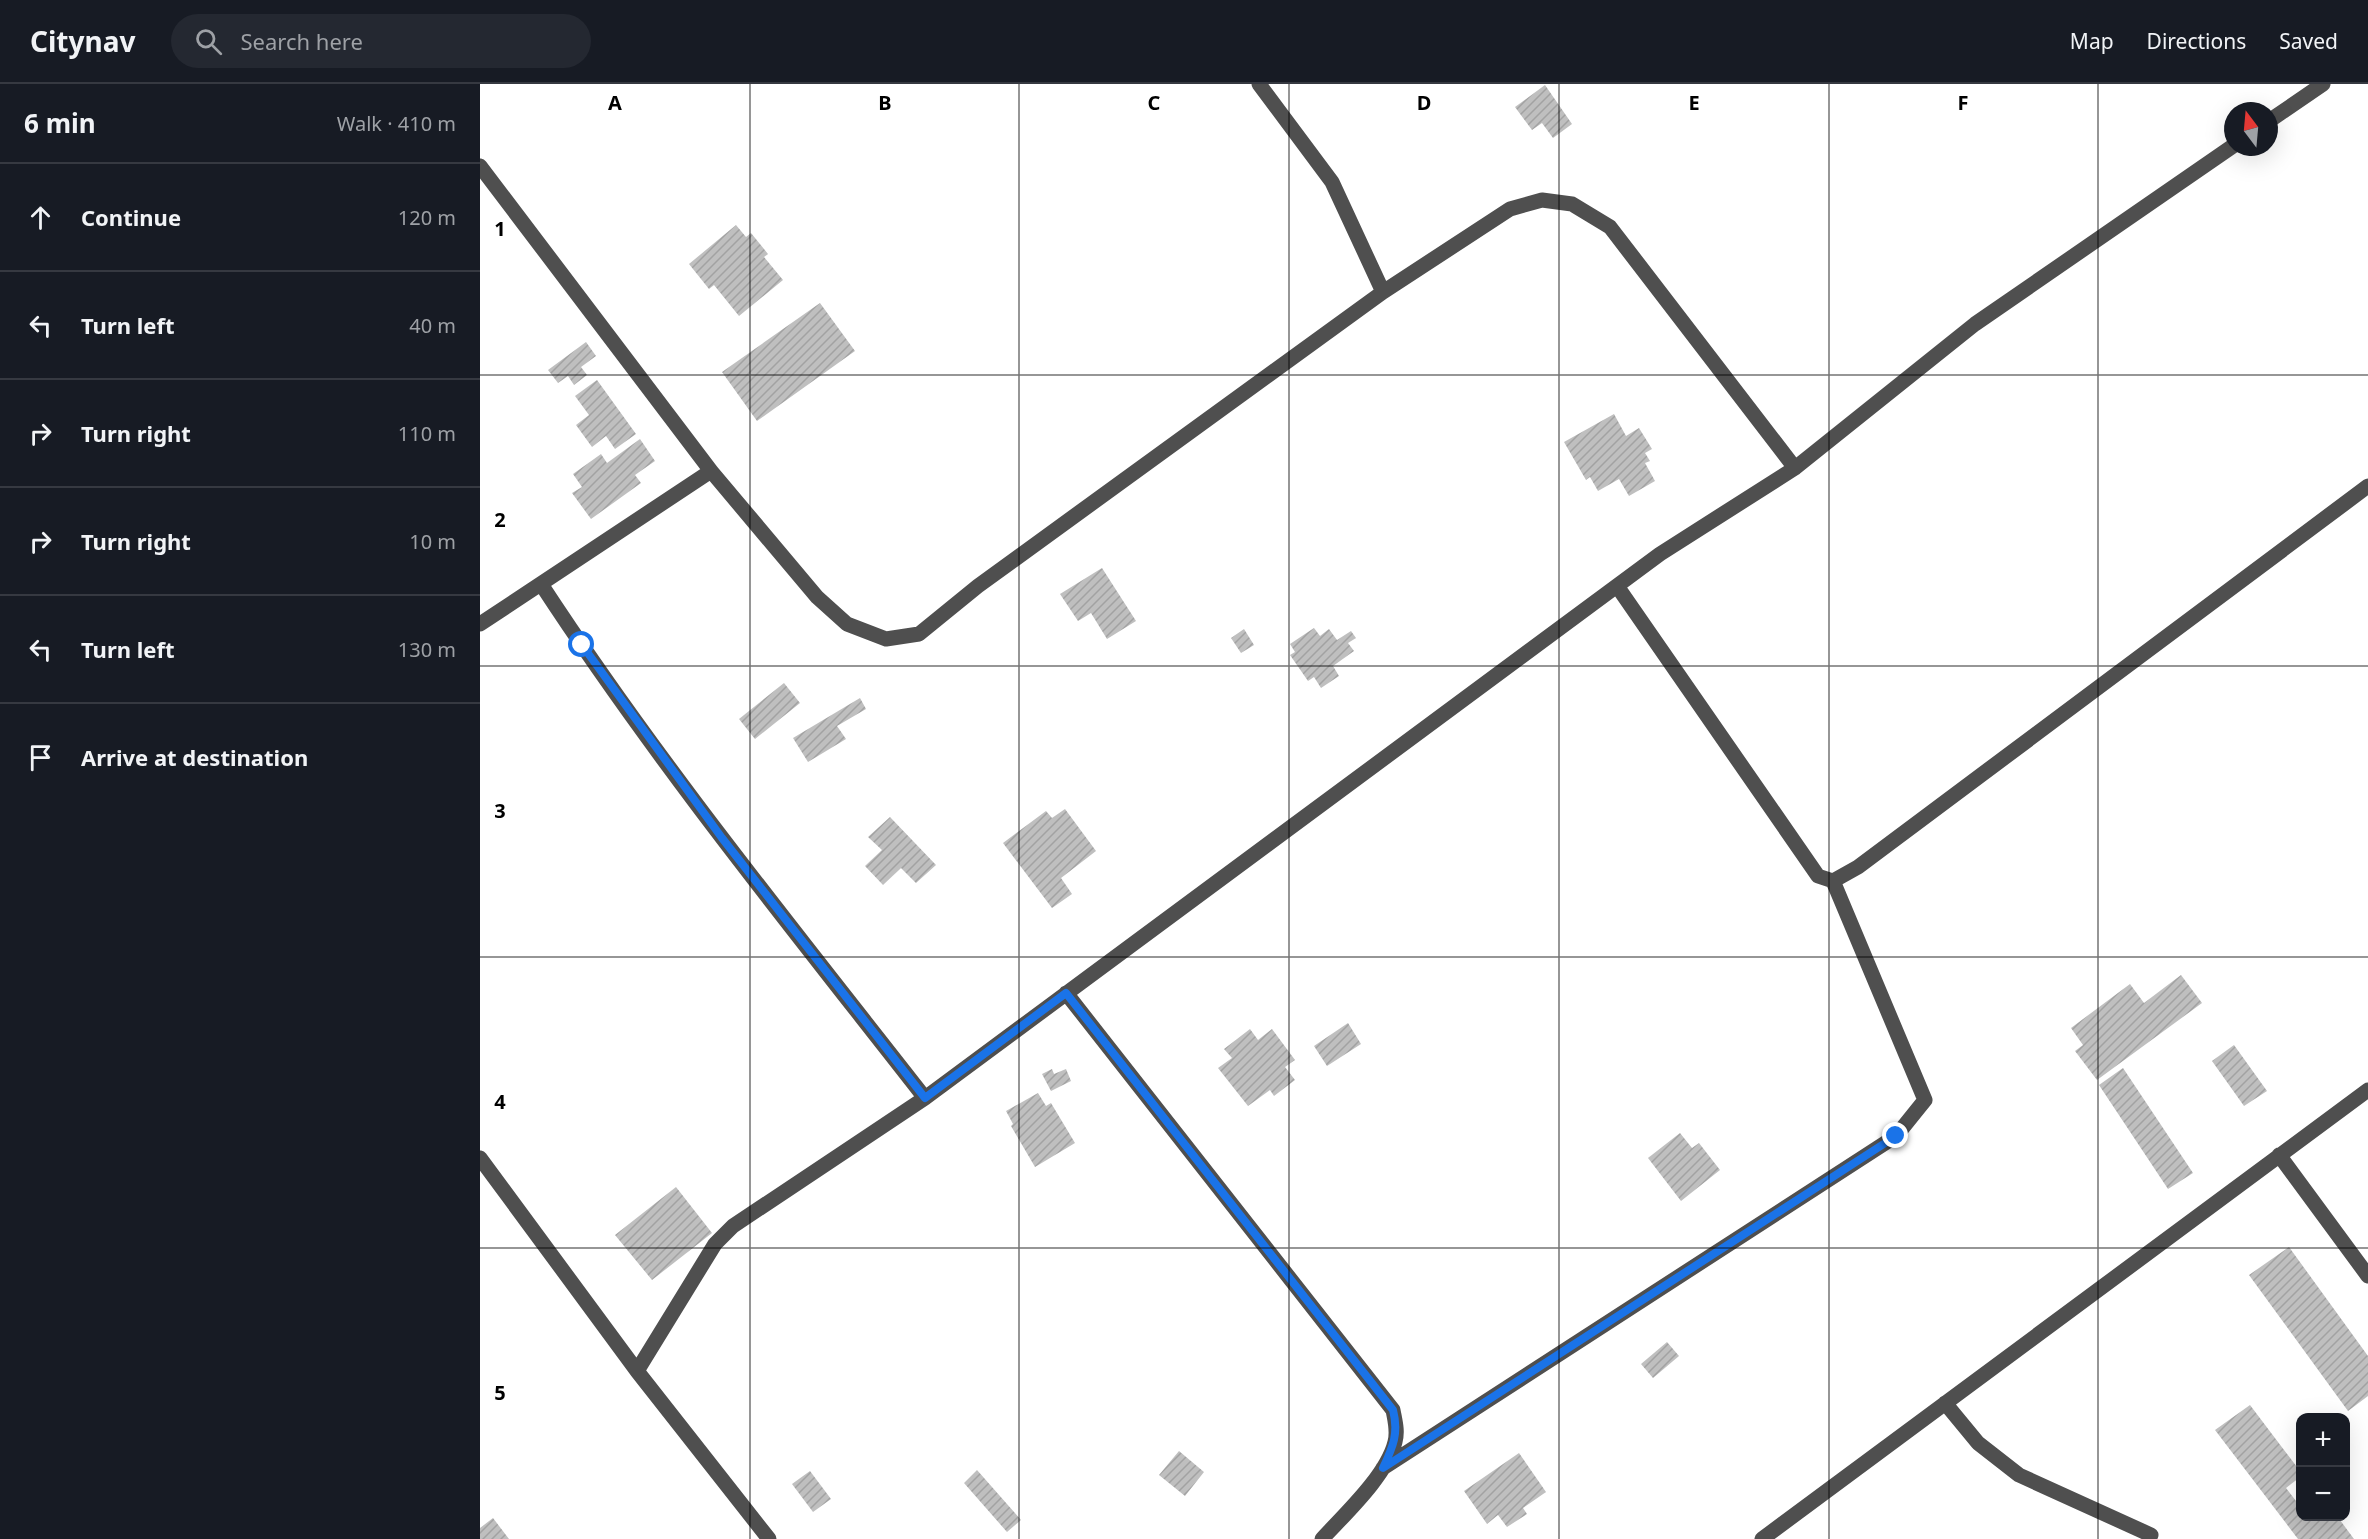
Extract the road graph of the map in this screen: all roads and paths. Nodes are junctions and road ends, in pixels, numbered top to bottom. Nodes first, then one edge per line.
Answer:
1 (1259, 84) edge
2 (2323, 84) edge
3 (2278, 115) edge
4 (2224, 152) edge
5 (480, 166) edge
6 (1383, 292) junction
7 (1794, 468) junction
8 (711, 471) junction
9 (2368, 486) edge
10 (541, 584) junction
11 (1617, 586) junction
12 (480, 624) edge
13 (1833, 881) junction
14 (1066, 993) junction
15 (2368, 1090) edge
16 (925, 1098) junction
17 (2279, 1155) junction
18 (480, 1158) edge
19 (2368, 1276) edge
20 (637, 1371) junction
21 (1945, 1403) junction
22 (1383, 1468) junction
23 (2151, 1535) dead end
24 (769, 1539) edge
25 (1322, 1539) edge
26 (1762, 1539) edge

1 - 6 street
2 - 3 street
4 - 7 street
5 - 8 street
6 - 7 street
6 - 8 street
7 - 11 street
8 - 10 street
9 - 13 street
10 - 12 street
10 - 16 street
11 - 13 street
11 - 14 street
13 - 22 street
14 - 16 street
14 - 22 street
15 - 17 street
16 - 20 street
17 - 19 street
17 - 21 street
18 - 20 street
20 - 24 street
21 - 23 street
21 - 26 street
22 - 25 street

